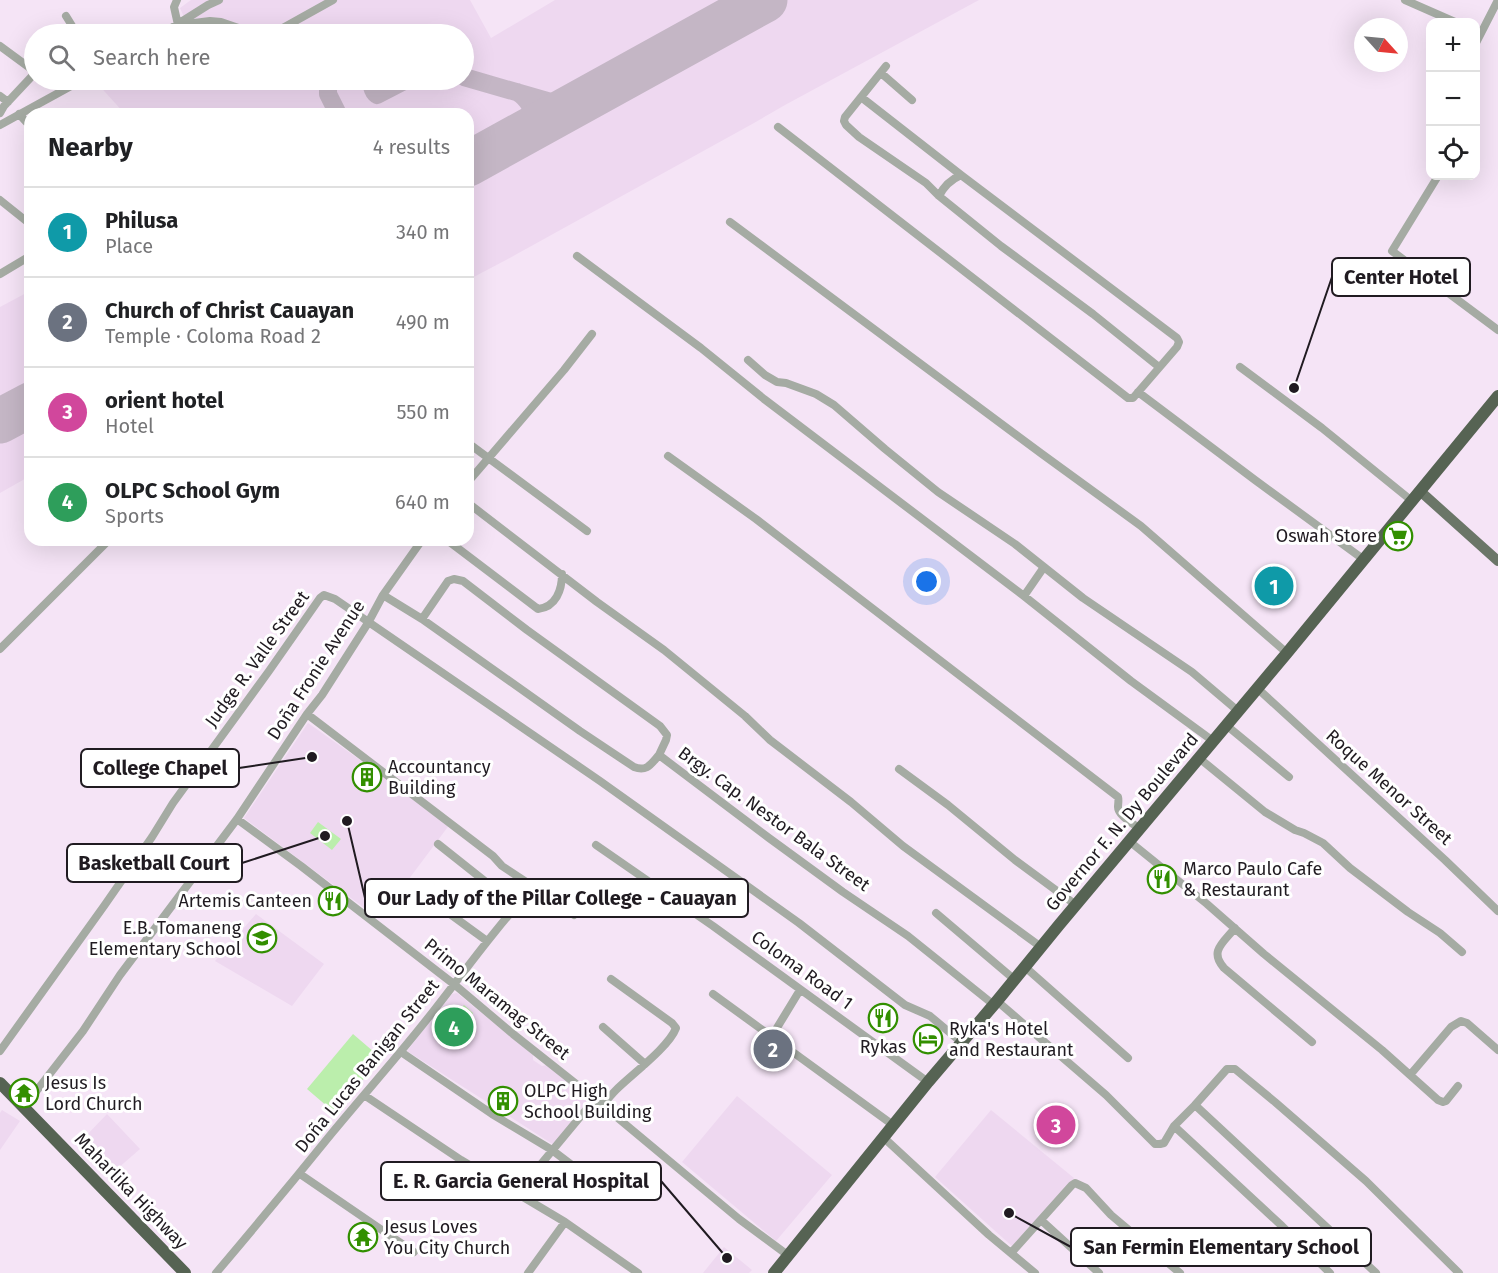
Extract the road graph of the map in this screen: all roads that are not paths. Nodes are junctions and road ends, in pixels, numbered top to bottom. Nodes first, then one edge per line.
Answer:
1 (177, 0) edge
2 (219, 0) edge
3 (333, 0) edge
4 (1405, 0) edge
5 (1498, 0) edge
6 (66, 16) dead end
7 (1446, 18) edge
8 (71, 24) edge
9 (180, 24) junction
10 (227, 24) edge
11 (290, 24) edge
12 (1480, 30) edge
13 (0, 45) edge
14 (24, 64) edge
15 (24, 84) edge
16 (63, 90) edge
17 (0, 96) edge
18 (861, 97) junction
19 (912, 99) dead end
20 (8, 102) junction
21 (30, 108) edge
22 (24, 111) edge
23 (0, 113) edge
24 (19, 114) junction
25 (24, 119) edge
26 (0, 124) edge
27 (778, 127) dead end
28 (961, 175) junction
29 (1436, 180) edge
30 (939, 196) junction
31 (0, 200) edge
32 (24, 219) edge
33 (730, 222) dead end
34 (577, 256) dead end
35 (24, 260) edge
36 (0, 274) edge
37 (1498, 330) edge
38 (592, 334) dead end
39 (748, 360) dead end
40 (1159, 367) junction
41 (1240, 367) dead end
42 (1138, 392) junction
43 (1498, 396) edge
44 (474, 447) edge
45 (668, 456) dead end
46 (489, 458) junction
47 (474, 475) edge
48 (1420, 491) junction
49 (1412, 501) junction
50 (474, 508) edge
51 (587, 531) dead end
52 (103, 546) edge
53 (416, 546) edge
54 (455, 546) edge
55 (1364, 559) junction
56 (1498, 561) edge
57 (1044, 567) junction
58 (562, 574) junction
59 (383, 595) junction
60 (1024, 596) junction
61 (422, 619) junction
62 (368, 623) junction
63 (0, 649) edge
64 (1287, 652) junction
65 (1257, 688) junction
66 (1238, 711) junction
67 (307, 714) junction
68 (1226, 725) junction
69 (1213, 741) junction
70 (659, 754) junction
71 (1199, 758) junction
72 (899, 769) dead end
73 (1289, 777) dead end
74 (237, 819) junction
75 (1140, 829) junction
76 (1129, 841) junction
77 (438, 844) dead end
78 (596, 845) dead end
79 (534, 888) junction
80 (1076, 905) junction
81 (439, 906) dead end
82 (516, 906) junction
83 (1498, 911) edge
84 (936, 913) dead end
85 (574, 915) dead end
86 (1235, 928) junction
87 (487, 941) junction
88 (1041, 947) junction
89 (1462, 952) dead end
90 (1025, 967) junction
91 (611, 979) dead end
92 (1015, 980) junction
93 (455, 985) junction
94 (800, 990) junction
95 (713, 994) dead end
96 (996, 1003) junction
97 (603, 1027) dead end
98 (772, 1036) junction
99 (962, 1042) junction
100 (1312, 1042) dead end
101 (1498, 1050) edge
102 (0, 1051) edge
103 (401, 1052) junction
104 (1128, 1058) dead end
105 (645, 1064) junction
106 (1410, 1075) junction
107 (928, 1082) junction
108 (0, 1083) edge
109 (1458, 1086) dead end
110 (364, 1095) junction
111 (595, 1099) junction
112 (603, 1105) junction
113 (1195, 1105) junction
114 (24, 1107) junction
115 (893, 1125) junction
116 (1174, 1126) junction
117 (883, 1137) junction
118 (552, 1150) junction
119 (580, 1172) dead end
120 (300, 1174) junction
121 (517, 1193) junction
122 (1041, 1220) junction
123 (565, 1222) junction
124 (414, 1252) dead end
125 (1011, 1253) junction
126 (789, 1256) junction
127 (185, 1273) edge
128 (216, 1273) edge
129 (528, 1273) edge
130 (638, 1273) edge
131 (774, 1273) edge
132 (1035, 1273) edge
133 (1099, 1273) edge
134 (1180, 1273) edge
135 (1330, 1273) edge
136 (1376, 1273) edge
137 (1459, 1273) edge

1 - 9 street
2 - 9 street
3 - 11 street
4 - 7 street
5 - 12 street
6 - 8 street
9 - 10 street
13 - 14 street
15 - 20 street
16 - 21 street
17 - 20 street
18 - 19 street
18 - 28 street
18 - 30 street
20 - 23 street
22 - 24 street
24 - 25 street
24 - 26 street
27 - 42 street
28 - 30 street
28 - 40 street
29 - 37 street
30 - 40 street
31 - 32 street
33 - 64 street
34 - 60 street
35 - 36 street
38 - 46 street
39 - 57 street
40 - 42 street
41 - 49 street
42 - 55 street
43 - 48 highway, Governor F. N. Dy Boulevard
44 - 46 street
45 - 75 street
46 - 47 street
46 - 51 street
48 - 49 highway, Governor F. N. Dy Boulevard
48 - 56 main road
49 - 55 highway, Governor F. N. Dy Boulevard
50 - 58 street
52 - 63 street
53 - 59 street, Doña Fronie Avenue
54 - 58 street
55 - 64 highway, Governor F. N. Dy Boulevard
57 - 60 street
57 - 66 street
58 - 88 street
59 - 61 street, Brgy. Cap. Nestor Bala Street
59 - 62 street, Doña Fronie Avenue
60 - 69 street
61 - 70 street, Brgy. Cap. Nestor Bala Street
61 - 70 street
62 - 67 street, Doña Fronie Avenue
62 - 99 street, Judge R. Valle Street
62 - 102 street, Judge R. Valle Street
64 - 65 highway, Governor F. N. Dy Boulevard
65 - 66 highway, Governor F. N. Dy Boulevard
65 - 83 street, Roque Menor Street
66 - 68 highway, Governor F. N. Dy Boulevard
67 - 74 street, Doña Fronie Avenue
67 - 79 street
68 - 69 highway, Governor F. N. Dy Boulevard
68 - 73 street
69 - 71 highway, Governor F. N. Dy Boulevard
70 - 96 street, Brgy. Cap. Nestor Bala Street
71 - 75 highway, Governor F. N. Dy Boulevard
71 - 89 street
72 - 80 street
74 - 93 street, Primo Maramag Street
74 - 114 street, Doña Fronie Avenue
75 - 76 highway, Governor F. N. Dy Boulevard
76 - 80 highway, Governor F. N. Dy Boulevard
76 - 86 street
77 - 82 street
78 - 94 street, Coloma Road 1
79 - 82 street, Doña Lucas Banigan Street
79 - 85 street
80 - 88 highway, Governor F. N. Dy Boulevard
81 - 87 street
82 - 87 street, Doña Lucas Banigan Street
84 - 92 street
86 - 100 street
86 - 106 street
87 - 93 street, Doña Lucas Banigan Street
88 - 90 highway, Governor F. N. Dy Boulevard
90 - 92 highway, Governor F. N. Dy Boulevard
90 - 104 street
91 - 105 street
92 - 96 highway, Governor F. N. Dy Boulevard
93 - 103 street, Doña Lucas Banigan Street
93 - 111 street, Primo Maramag Street
94 - 98 street
94 - 107 street, Coloma Road 1
95 - 98 street
96 - 99 highway, Governor F. N. Dy Boulevard
96 - 116 street, Brgy. Cap. Nestor Bala Street
97 - 105 street
98 - 115 street
99 - 107 highway, Governor F. N. Dy Boulevard
101 - 106 street
103 - 110 street, Doña Lucas Banigan Street
103 - 118 street
105 - 112 street
106 - 109 street
107 - 115 highway, Governor F. N. Dy Boulevard
108 - 114 highway, Maharlika Highway
110 - 120 street, Doña Lucas Banigan Street
110 - 121 street
111 - 112 street, Primo Maramag Street
111 - 118 street
112 - 126 street, Primo Maramag Street
113 - 116 street
113 - 136 street
113 - 137 street
114 - 127 highway, Maharlika Highway
115 - 117 highway, Governor F. N. Dy Boulevard
116 - 135 street
117 - 125 street
117 - 126 highway, Governor F. N. Dy Boulevard
118 - 119 street
118 - 121 street
120 - 124 street
120 - 128 street, Doña Lucas Banigan Street
121 - 123 street
122 - 125 street
122 - 133 street
122 - 134 street
123 - 129 street
123 - 130 street
125 - 132 street
126 - 131 highway, Governor F. N. Dy Boulevard

